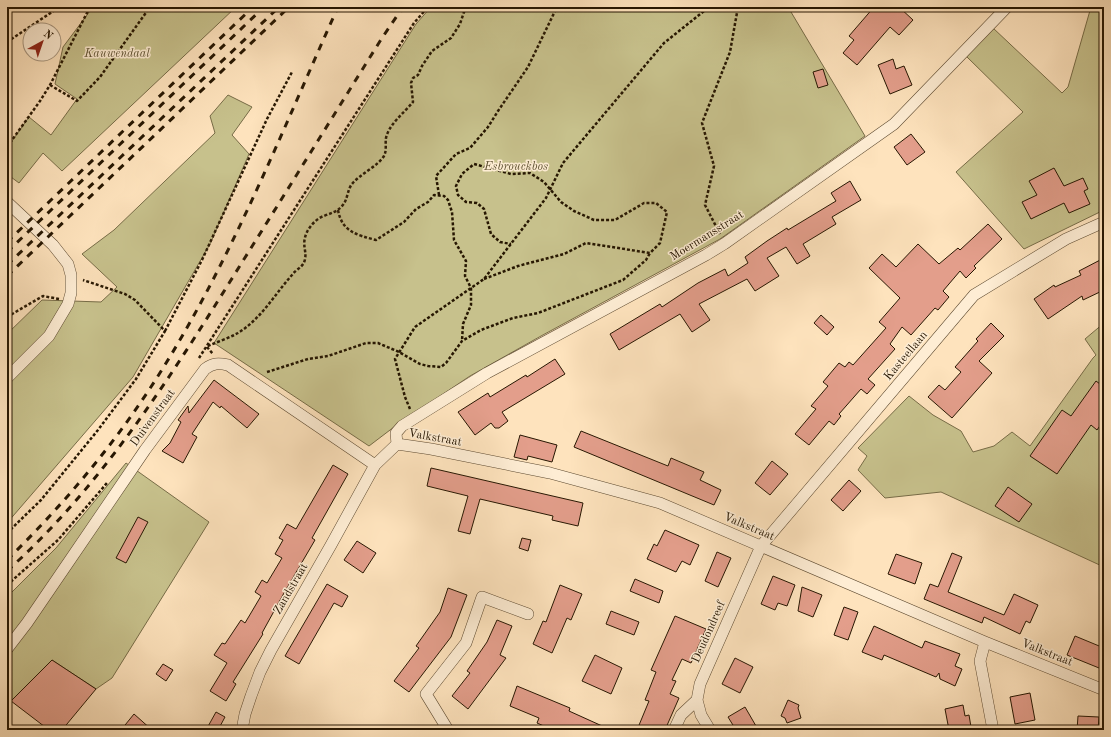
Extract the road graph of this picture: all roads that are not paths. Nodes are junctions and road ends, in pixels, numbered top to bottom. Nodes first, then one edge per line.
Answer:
1 (1007, 7) edge
2 (7, 202) edge
3 (1104, 222) edge
4 (7, 378) edge
5 (397, 444) junction
6 (375, 466) junction
7 (761, 546) junction
8 (528, 614) dead end
9 (985, 642) junction
10 (7, 649) edge
11 (1104, 690) edge
12 (697, 700) junction
13 (242, 730) edge
14 (448, 730) edge
15 (674, 730) edge
16 (710, 730) edge
17 (993, 730) edge

1 - 5 street, Moermansstraat
2 - 4 street
3 - 7 street, Kasteellaan
5 - 6 street, Valkstraat
5 - 7 street, Valkstraat
6 - 10 street, Duivenstraat
6 - 13 street, Zandstraat
7 - 9 street, Valkstraat
7 - 12 street, Deudondreef
8 - 14 street
9 - 11 street, Valkstraat
9 - 17 street
12 - 15 street
12 - 16 street

